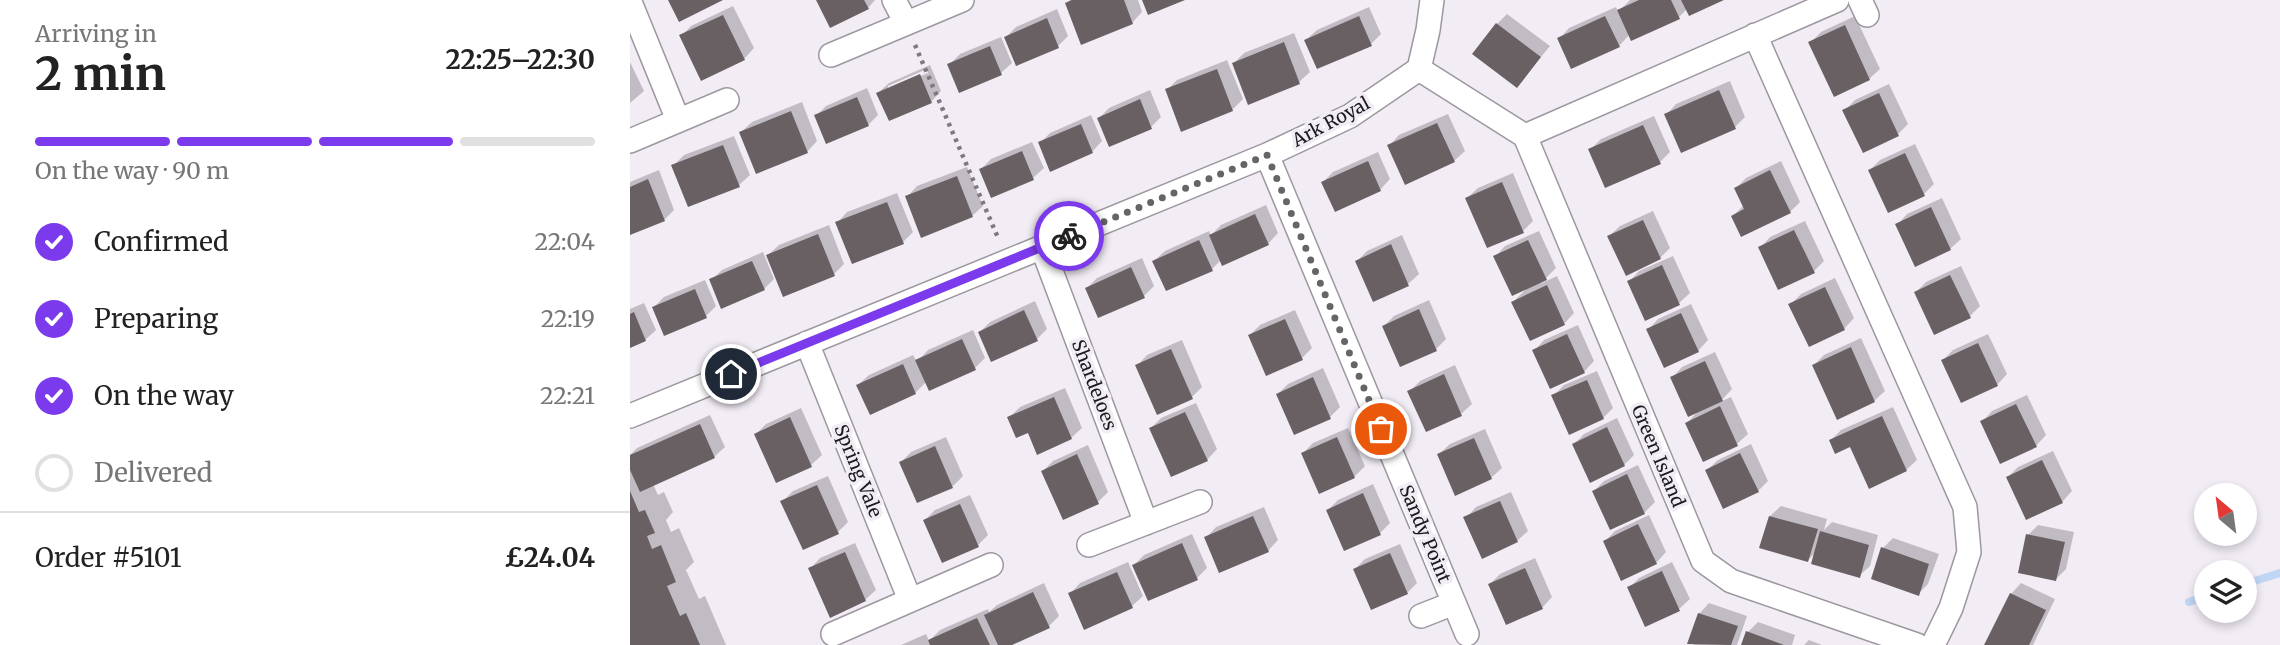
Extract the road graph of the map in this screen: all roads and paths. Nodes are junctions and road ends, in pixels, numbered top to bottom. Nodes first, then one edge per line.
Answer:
1 (894, 0) edge
2 (962, 0) edge
3 (1432, 0) edge
4 (1837, 0) edge
5 (630, 2) edge
6 (905, 23) junction
7 (1755, 35) junction
8 (831, 55) dead end
9 (1419, 69) junction
10 (727, 100) dead end
11 (678, 120) junction
12 (1525, 136) junction
13 (630, 141) edge
14 (1267, 155) junction
15 (1042, 247) junction
16 (1006, 260) junction
17 (807, 343) junction
18 (630, 416) edge
19 (1200, 502) dead end
20 (1146, 523) junction
21 (1089, 545) dead end
22 (991, 565) dead end
23 (910, 600) junction
24 (1454, 603) junction
25 (1421, 615) dead end
26 (833, 634) dead end
27 (1467, 634) dead end
28 (1917, 645) edge
29 (1933, 645) edge

1 - 6 street
2 - 6 street
3 - 9 street
4 - 7 street
5 - 11 street
6 - 8 street
6 - 16 path
7 - 12 street
7 - 29 street
9 - 12 street
9 - 14 street, Ark Royal
10 - 11 street
11 - 13 street
12 - 28 street, Green Island
14 - 15 street, Ark Royal
14 - 24 street, Sandy Point
15 - 16 street, Ark Royal
15 - 20 street, Shardeloes
16 - 17 street, Ark Royal
17 - 18 street, Ark Royal
17 - 23 street, Spring Vale
19 - 20 street
20 - 21 street
22 - 23 street
23 - 26 street
24 - 25 street, Sandy Point
24 - 27 street, Sandy Point

